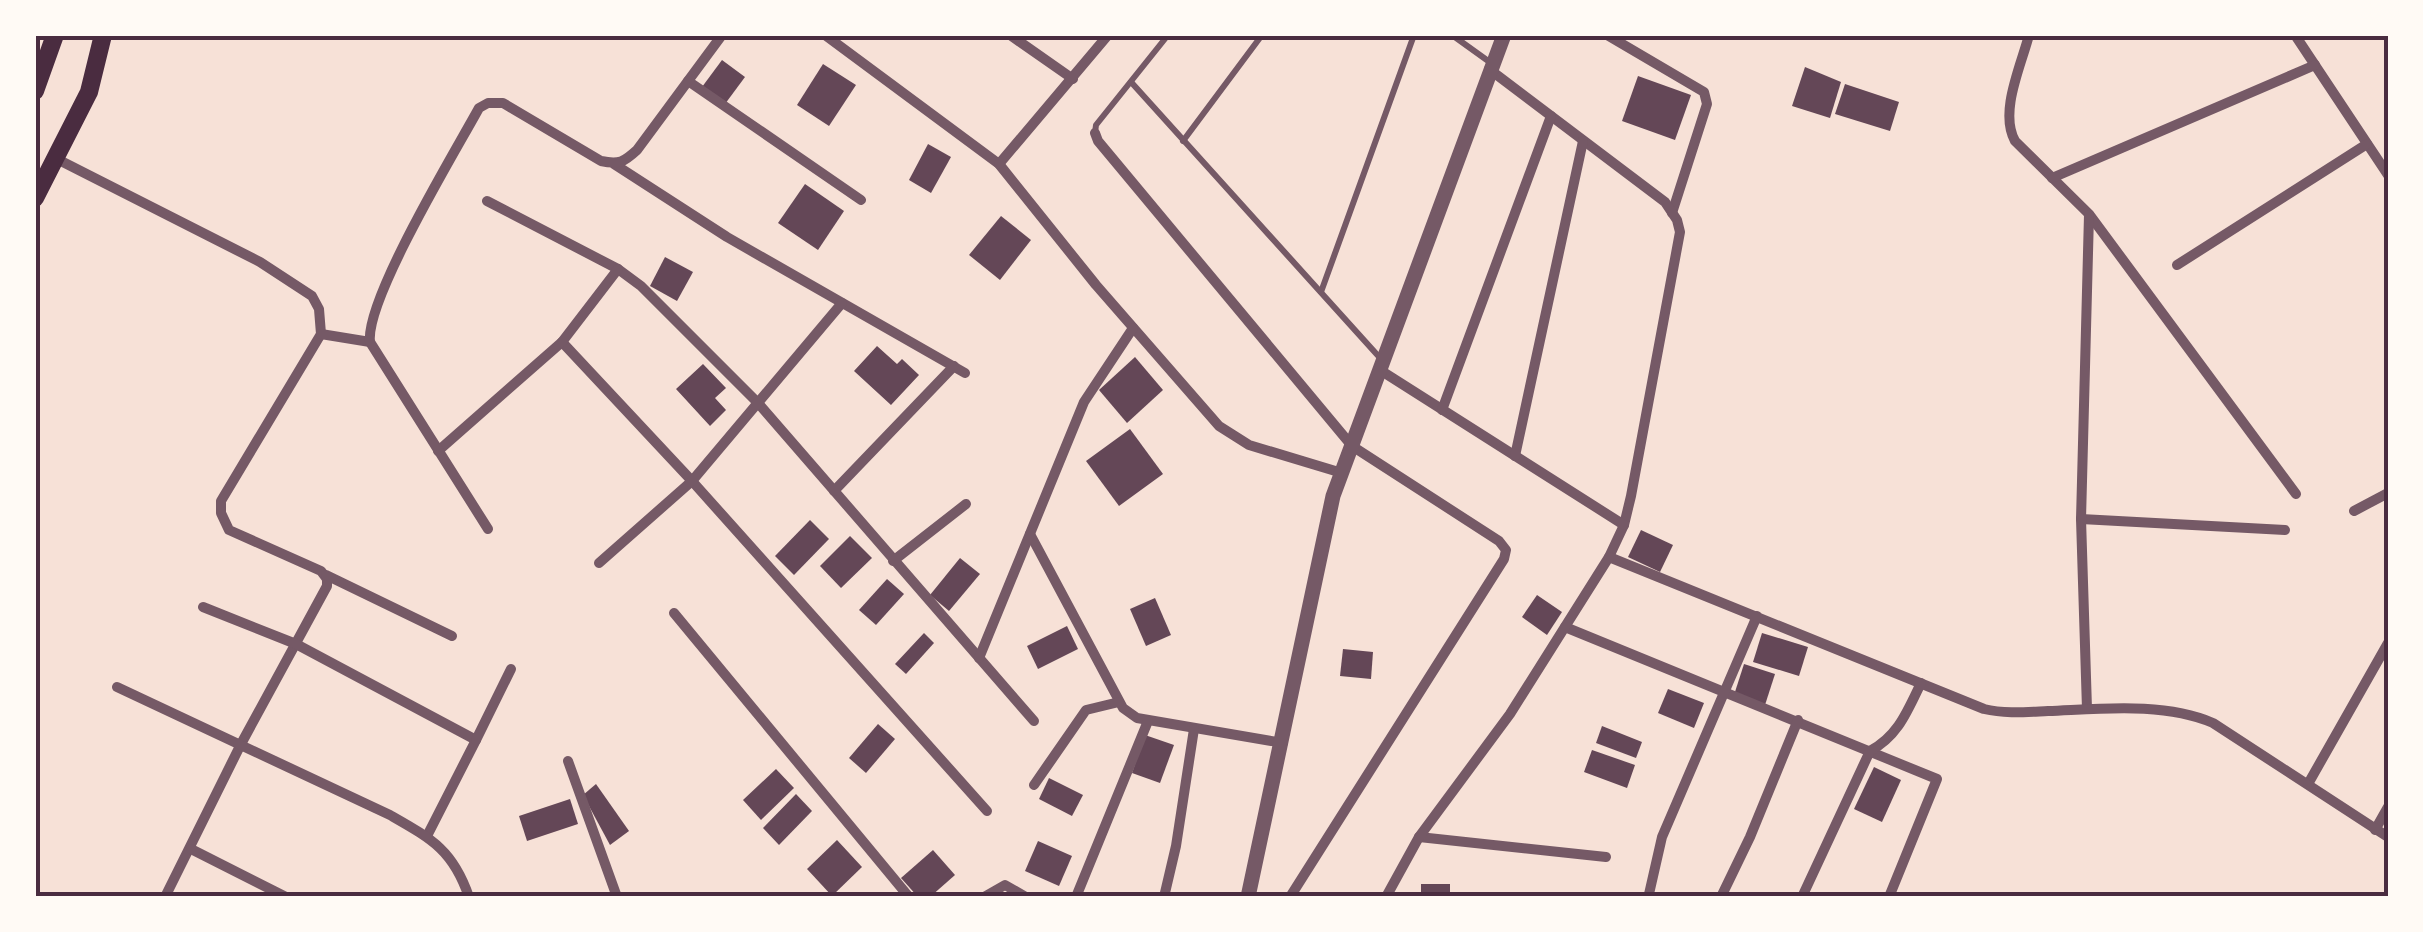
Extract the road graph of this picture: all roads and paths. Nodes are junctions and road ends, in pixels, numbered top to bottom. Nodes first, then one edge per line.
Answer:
1 (55, 35) edge
2 (102, 35) edge
3 (722, 35) edge
4 (825, 35) edge
5 (1010, 35) edge
6 (1108, 35) edge
7 (1168, 35) edge
8 (1262, 35) edge
9 (1414, 35) edge
10 (1452, 35) edge
11 (1504, 35) edge
12 (1607, 35) edge
13 (2029, 35) edge
14 (2295, 35) edge
15 (1490, 66) junction
16 (2315, 66) junction
17 (1073, 79) junction
18 (688, 81) junction
19 (1131, 82) junction
20 (35, 91) edge
21 (1551, 116) junction
22 (1095, 133) joint
23 (1184, 140) junction
24 (1584, 141) junction
25 (2367, 144) junction
26 (55, 158) junction
27 (614, 164) junction
28 (999, 164) junction
29 (2388, 175) edge
30 (2052, 178) junction
31 (35, 198) edge
32 (487, 200) dead end
33 (860, 200) dead end
34 (1672, 213) junction
35 (2089, 214) junction
36 (2177, 264) dead end
37 (618, 269) junction
38 (1321, 293) junction
39 (842, 303) junction
40 (1133, 328) junction
41 (321, 334) junction
42 (370, 342) junction
43 (562, 342) junction
44 (954, 366) junction
45 (1381, 366) junction
46 (965, 373) dead end
47 (758, 403) junction
48 (1442, 410) junction
49 (1352, 446) junction
50 (438, 452) junction
51 (1515, 456) junction
52 (1342, 474) junction
53 (692, 481) junction
54 (834, 491) junction
55 (2296, 494) dead end
56 (2388, 494) edge
57 (966, 504) dead end
58 (2354, 511) dead end
59 (2081, 519) junction
60 (1624, 525) junction
61 (488, 529) dead end
62 (2285, 530) dead end
63 (1030, 534) junction
64 (1609, 558) junction
65 (893, 561) junction
66 (599, 562) dead end
67 (325, 574) junction
68 (203, 606) dead end
69 (674, 614) dead end
70 (1757, 616) junction
71 (1565, 627) junction
72 (452, 636) dead end
73 (296, 644) junction
74 (2388, 644) edge
75 (979, 658) junction
76 (511, 670) dead end
77 (1921, 684) junction
78 (117, 687) dead end
79 (1723, 694) junction
80 (1119, 702) junction
81 (2087, 710) junction
82 (1148, 720) junction
83 (1798, 720) junction
84 (1034, 721) dead end
85 (1194, 729) junction
86 (476, 740) junction
87 (1283, 743) junction
88 (241, 744) junction
89 (1870, 750) junction
90 (568, 761) dead end
91 (2308, 784) junction
92 (1034, 785) dead end
93 (2388, 807) edge
94 (987, 811) dead end
95 (2375, 830) junction
96 (427, 836) junction
97 (1419, 837) junction
98 (2388, 837) edge
99 (191, 849) junction
100 (1606, 857) dead end
101 (1649, 894) dead end
102 (165, 897) edge
103 (286, 897) edge
104 (469, 897) edge
105 (617, 897) edge
106 (909, 897) edge
107 (984, 897) edge
108 (1026, 897) edge
109 (1076, 897) edge
110 (1164, 897) edge
111 (1248, 897) edge
112 (1290, 897) edge
113 (1386, 897) edge
114 (1721, 897) edge
115 (1802, 897) edge
116 (1889, 897) edge

1 - 20 main road
2 - 26 main road
3 - 18 street
4 - 28 street
5 - 17 street
6 - 17 street
7 - 19 lane
8 - 23 lane
9 - 38 lane
10 - 15 lane
11 - 15 street
12 - 34 street
13 - 30 street
14 - 16 street
15 - 21 street
15 - 45 street
16 - 25 street
16 - 30 street
17 - 28 street
18 - 27 street
18 - 33 street
19 - 22 lane
19 - 23 lane
21 - 24 street
21 - 48 street
22 - 49 street
23 - 38 lane
24 - 34 street
24 - 51 street
25 - 29 street
25 - 36 street
26 - 31 main road
26 - 41 street
27 - 39 street
27 - 42 street
28 - 40 street
30 - 35 street
32 - 37 street
34 - 60 street
35 - 55 street
35 - 59 street
37 - 43 street
37 - 47 street
38 - 45 lane
39 - 44 street
39 - 47 street
40 - 52 street
40 - 63 street
41 - 42 street
41 - 67 street
42 - 50 street
43 - 50 street
43 - 53 street
44 - 46 street
44 - 54 street
45 - 48 street
45 - 49 street
47 - 53 street
47 - 54 street
48 - 51 street
49 - 52 street
49 - 112 street
50 - 61 street
51 - 60 street
52 - 87 street
53 - 66 street
53 - 94 street
54 - 65 street
56 - 58 street
57 - 65 street
59 - 62 street
59 - 81 street
60 - 64 street
63 - 75 street
63 - 80 street
64 - 70 street
64 - 71 street
65 - 75 street
67 - 72 street
67 - 73 street
68 - 73 street
69 - 106 street
70 - 77 street
70 - 79 street
71 - 79 street
71 - 97 street
73 - 86 street
73 - 88 street
74 - 91 street
75 - 84 street
76 - 86 street
77 - 81 street
77 - 89 street
78 - 88 street
79 - 83 street
79 - 101 street
80 - 82 street
80 - 92 street
81 - 91 street
82 - 85 street
82 - 109 street
83 - 89 street
83 - 114 street
85 - 87 street
85 - 110 street
86 - 96 street
87 - 111 street
88 - 96 street
88 - 99 street
89 - 115 street
89 - 116 street
90 - 105 street
91 - 95 street
93 - 95 street
95 - 98 street
96 - 104 street
97 - 100 street
97 - 113 street
99 - 102 street
99 - 103 street
107 - 108 street

